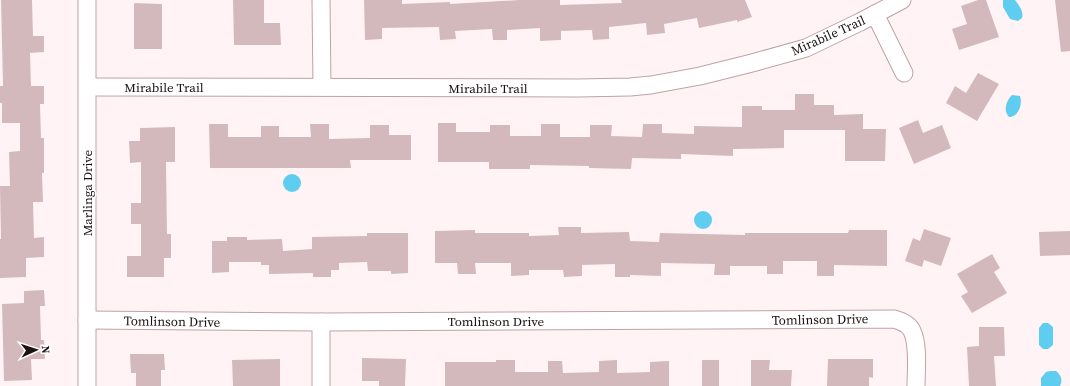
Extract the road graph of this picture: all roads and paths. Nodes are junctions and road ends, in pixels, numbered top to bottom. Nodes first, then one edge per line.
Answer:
1 (87, 0) edge
2 (322, 0) edge
3 (902, 0) edge
4 (875, 14) junction
5 (904, 73) dead end
6 (88, 87) junction
7 (322, 88) junction
8 (87, 320) junction
9 (321, 322) junction
10 (87, 386) edge
11 (321, 386) edge
12 (916, 386) edge

1 - 6 street, Marlinga Drive
2 - 7 street
3 - 4 street, Mirabile Trail
4 - 5 street, Mirabile Trail
4 - 7 street, Mirabile Trail
6 - 7 street, Mirabile Trail
6 - 8 street, Marlinga Drive
8 - 9 street, Tomlinson Drive
8 - 10 street, Marlinga Drive
9 - 11 street
9 - 12 street, Tomlinson Drive

